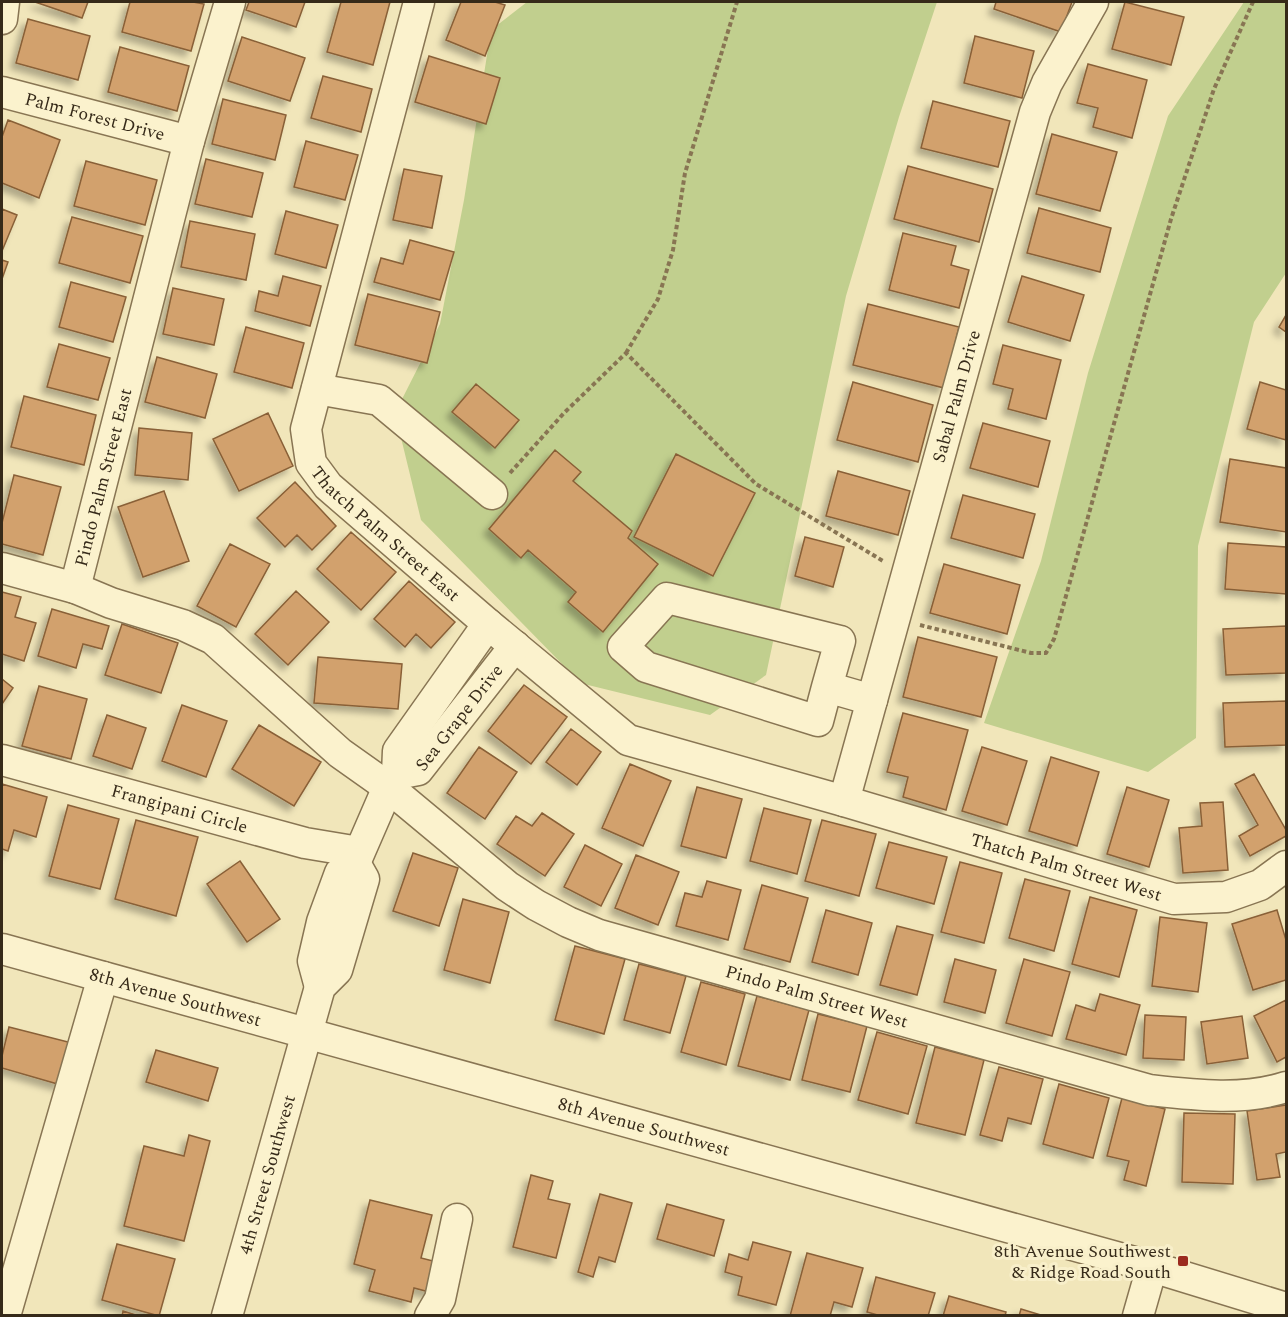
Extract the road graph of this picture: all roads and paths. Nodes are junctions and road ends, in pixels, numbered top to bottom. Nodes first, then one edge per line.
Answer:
1 (4, 2) edge
2 (230, 2) edge
3 (419, 2) edge
4 (737, 2) edge
5 (1093, 2) edge
6 (1253, 2) edge
7 (2, 19) edge
8 (2, 92) edge
9 (189, 141) junction
10 (626, 353) junction
11 (317, 388) junction
12 (492, 494) joint
13 (2, 568) edge
14 (907, 576) junction
15 (75, 588) junction
16 (488, 624) junction
17 (516, 646) junction
18 (827, 687) junction
19 (872, 700) junction
20 (2, 760) edge
21 (393, 780) junction
22 (844, 801) junction
23 (357, 857) junction
24 (1287, 866) edge
25 (2, 949) edge
26 (103, 977) junction
27 (308, 1034) junction
28 (1287, 1087) edge
29 (457, 1219) dead end
30 (1152, 1267) junction
31 (1287, 1308) edge
32 (5, 1316) edge
33 (227, 1316) edge
34 (430, 1316) edge
35 (1138, 1316) edge

1 - 7 street
2 - 9 street, Pindo Palm Street East
3 - 11 street, Thatch Palm Street East
4 - 10 path
5 - 14 street, Sabal Palm Drive
6 - 14 path
8 - 9 street, Palm Forest Drive
9 - 15 street, Pindo Palm Street East
10 - 12 path
10 - 14 path
11 - 12 street
11 - 16 street, Thatch Palm Street East
13 - 15 street
14 - 19 street, Sabal Palm Drive
15 - 21 street, Pindo Palm Street East
16 - 17 street, Thatch Palm Street East
16 - 21 street, Sea Grape Drive
17 - 21 street, Sea Grape Drive
17 - 22 street, Thatch Palm Street East
18 - 18 street
18 - 19 street
19 - 22 street, Sabal Palm Drive
20 - 23 street, Frangipani Circle
21 - 23 street, Sea Grape Drive
21 - 28 street, Pindo Palm Street West
22 - 24 street, Thatch Palm Street West
23 - 27 street, Sea Grape Drive
25 - 26 street, 8th Avenue Southwest
26 - 27 street, 8th Avenue Southwest
26 - 32 street
27 - 30 street, 8th Avenue Southwest
27 - 33 street, 4th Street Southwest
29 - 34 street
30 - 31 street, 8th Avenue Southwest
30 - 35 street

